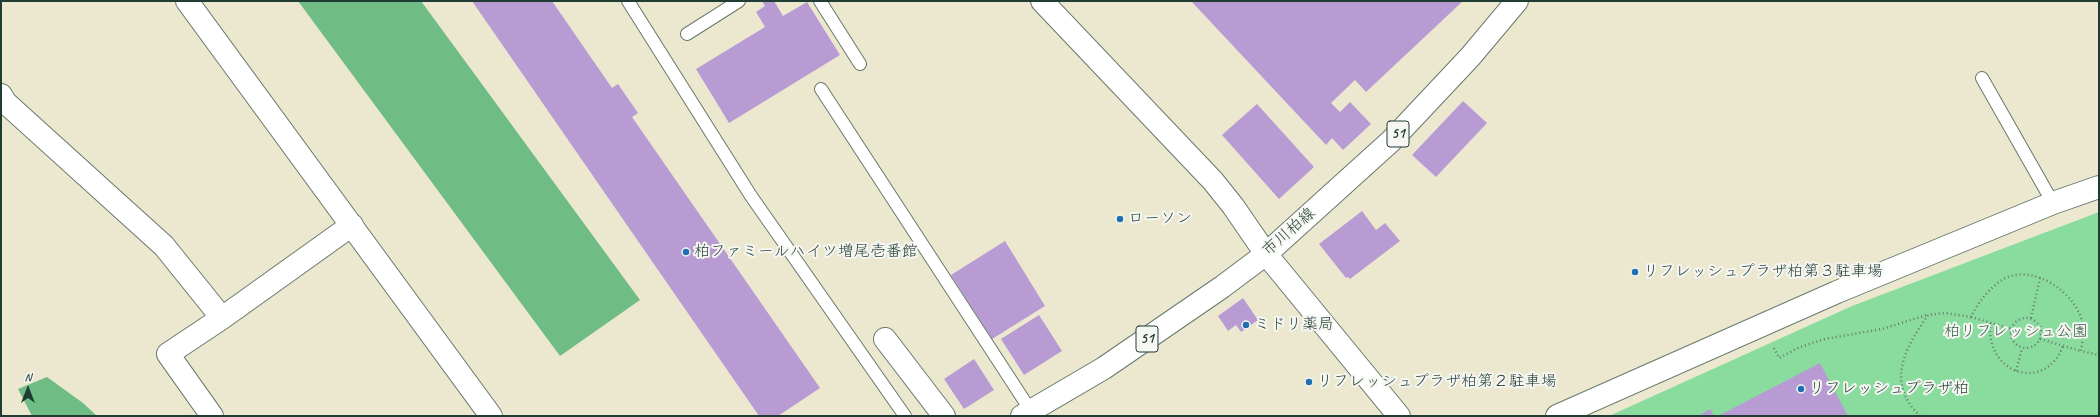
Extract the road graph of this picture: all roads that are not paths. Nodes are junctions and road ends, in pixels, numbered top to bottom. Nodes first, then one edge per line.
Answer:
1 (187, 1) edge
2 (628, 1) edge
3 (739, 1) edge
4 (820, 1) edge
5 (1042, 1) edge
6 (1517, 1) edge
7 (687, 34) dead end
8 (860, 64) dead end
9 (1982, 78) dead end
10 (821, 89) dead end
11 (1, 95) edge
12 (2099, 187) edge
13 (2054, 203) junction
14 (352, 225) junction
15 (1266, 254) junction
16 (222, 318) junction
17 (885, 339) dead end
18 (1027, 413) edge
19 (212, 416) edge
20 (491, 416) edge
21 (905, 416) edge
22 (944, 416) edge
23 (1399, 416) edge
24 (1557, 416) edge

1 - 14 street
2 - 21 lane
3 - 7 lane
4 - 8 lane
5 - 15 street
6 - 15 street, 市川柏線 / 51
9 - 13 lane
10 - 18 lane
11 - 16 street
12 - 13 street
13 - 24 street
14 - 16 street
14 - 20 street
15 - 18 street, 市川柏線 / 51
15 - 23 street
16 - 19 street
17 - 22 street

